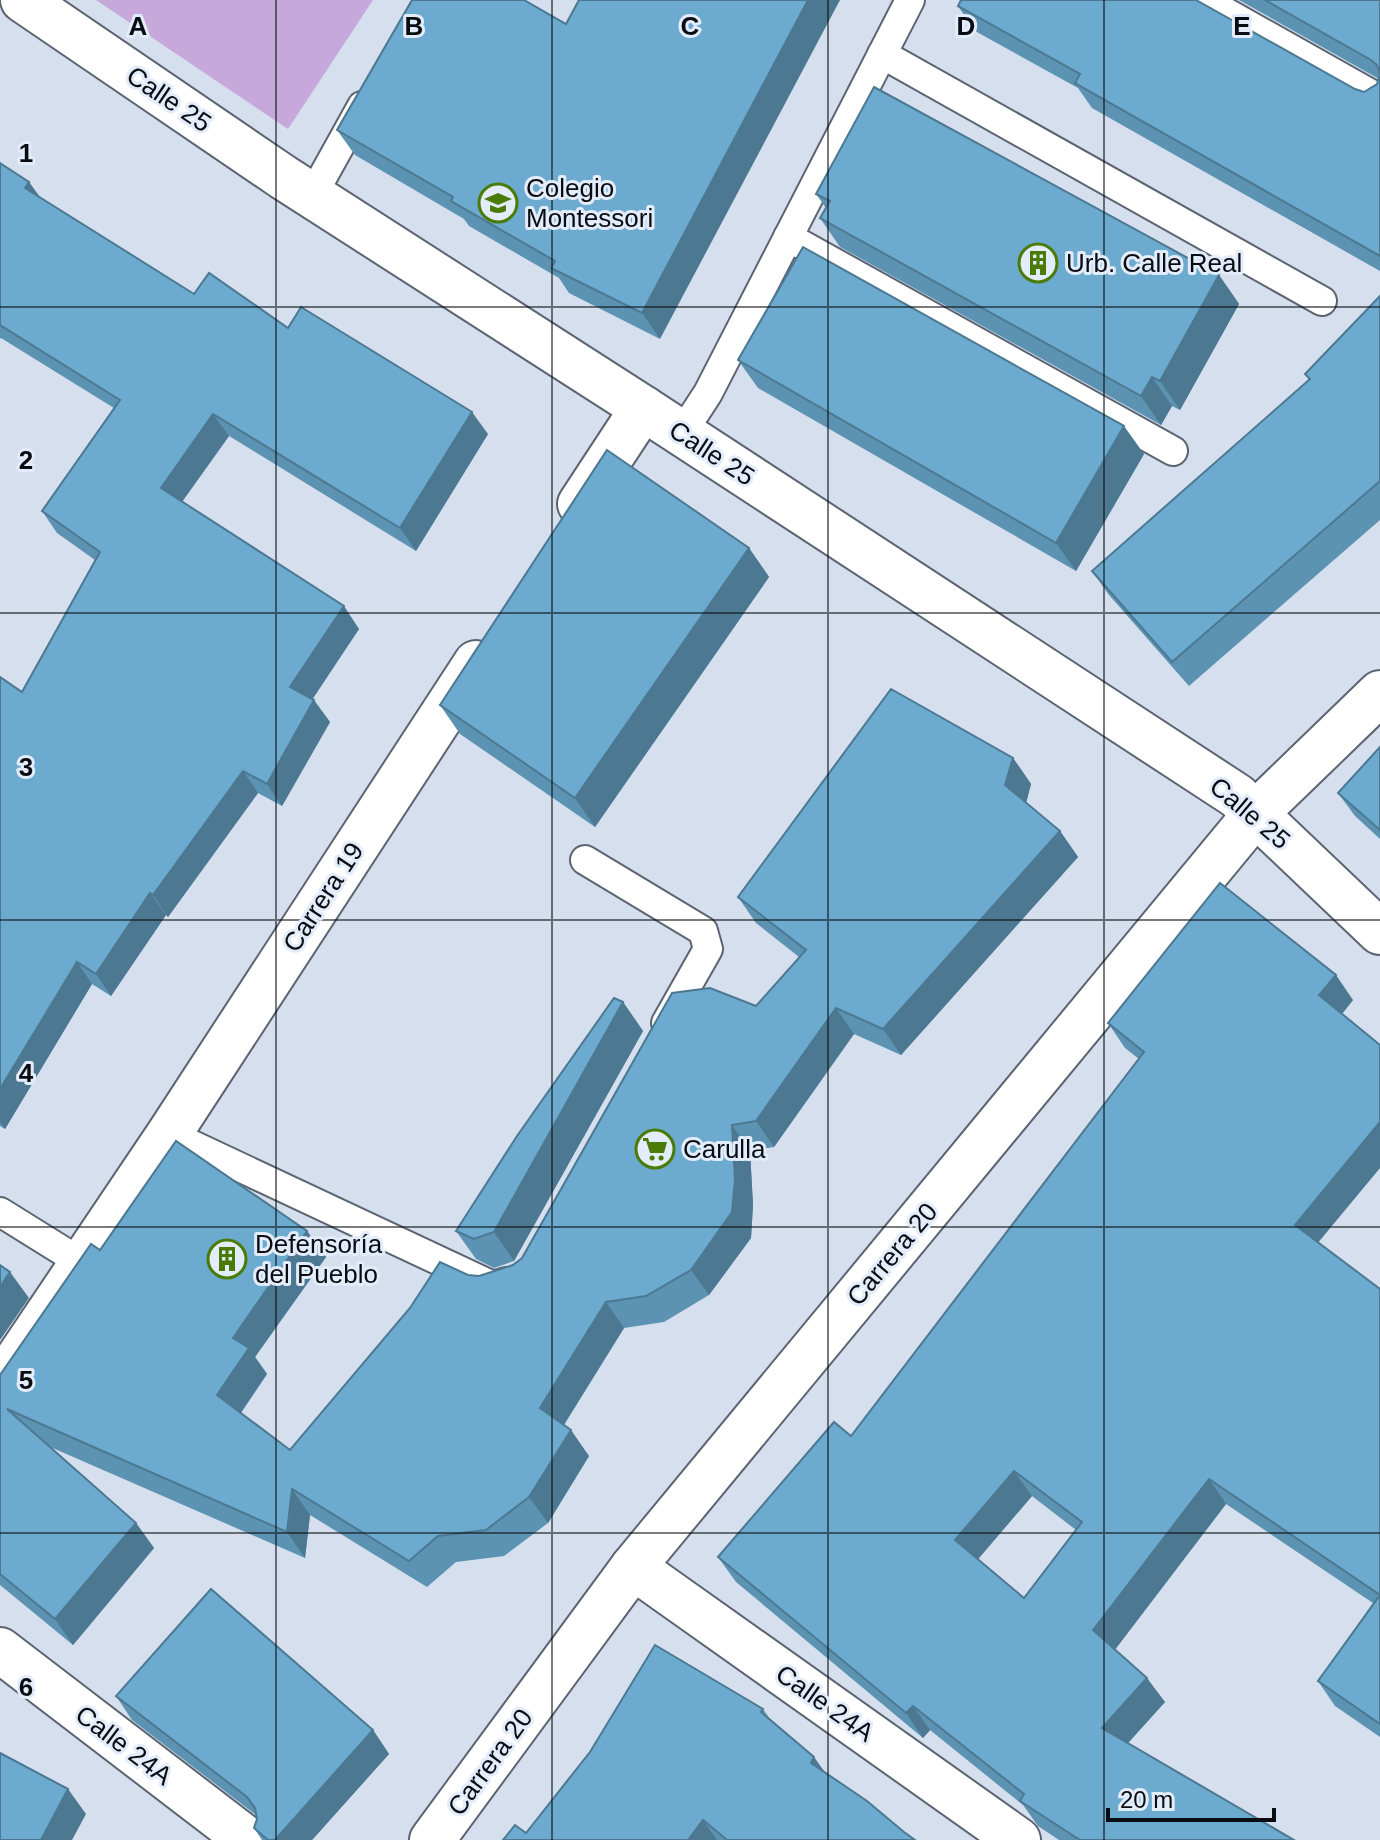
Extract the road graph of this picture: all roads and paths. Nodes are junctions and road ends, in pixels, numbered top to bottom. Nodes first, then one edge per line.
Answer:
1 (23, 0) edge
2 (910, 0) edge
3 (1204, 0) edge
4 (882, 54) junction
5 (376, 81) edge
6 (1380, 99) edge
7 (312, 196) junction
8 (788, 237) junction
9 (1322, 301) dead end
10 (643, 408) junction
11 (682, 433) junction
12 (1173, 451) dead end
13 (559, 536) edge
14 (499, 629) edge
15 (1380, 693) edge
16 (1256, 813) junction
17 (585, 860) dead end
18 (1380, 932) edge
19 (655, 1044) edge
20 (169, 1134) junction
21 (0, 1212) edge
22 (82, 1263) junction
23 (526, 1275) edge
24 (0, 1385) edge
25 (633, 1567) junction
26 (0, 1650) edge
27 (248, 1840) edge
28 (432, 1840) edge
29 (1018, 1840) edge

1 - 7 street, Calle 25
2 - 4 lane
3 - 6 lane
4 - 8 lane
4 - 9 lane
5 - 7 lane
7 - 10 street, Calle 25
8 - 11 lane
8 - 12 lane
10 - 11 street, Calle 25
10 - 13 street
11 - 16 street, Calle 25
14 - 20 street, Carrera 19
15 - 16 street, Carrera 20
16 - 18 street, Calle 25
16 - 25 street, Carrera 20
17 - 19 lane
20 - 22 street, Carrera 19
20 - 23 lane
21 - 22 lane
22 - 24 street, Carrera 19
25 - 28 street, Carrera 20
25 - 29 street, Calle 24A
26 - 27 street, Calle 24A

